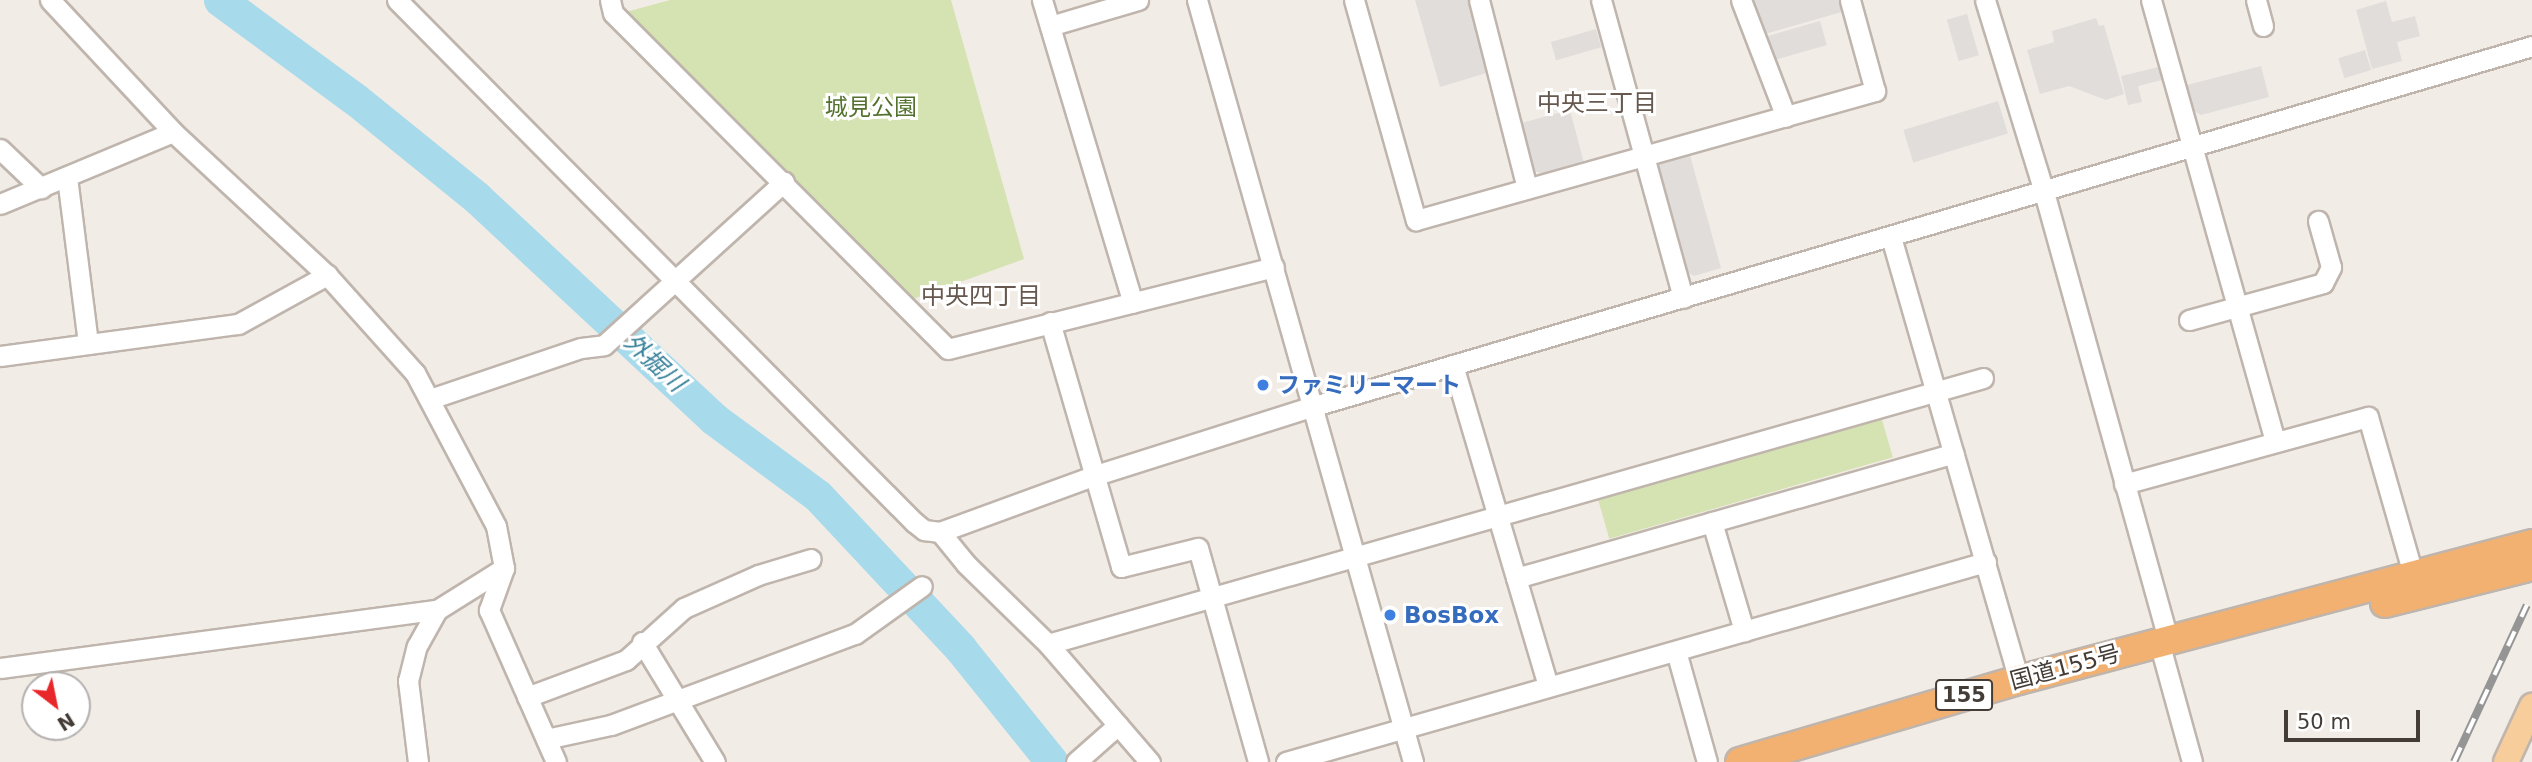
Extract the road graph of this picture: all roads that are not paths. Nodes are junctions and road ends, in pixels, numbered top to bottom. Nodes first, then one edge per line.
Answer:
1 (50, 0) edge
2 (397, 0) edge
3 (610, 0) edge
4 (1042, 0) edge
5 (1138, 0) edge
6 (1197, 0) edge
7 (1354, 0) edge
8 (1479, 0) edge
9 (1601, 0) edge
10 (1741, 0) edge
11 (1850, 0) edge
12 (1985, 0) edge
13 (2151, 0) edge
14 (2256, 0) edge
15 (1049, 26) junction
16 (2263, 26) dead end
17 (2532, 46) edge
18 (1786, 117) junction
19 (173, 132) junction
20 (2191, 147) junction
21 (0, 149) edge
22 (1645, 156) junction
23 (67, 177) junction
24 (784, 183) junction
25 (41, 188) junction
26 (1527, 188) junction
27 (2044, 192) junction
28 (0, 204) edge
29 (2318, 221) dead end
30 (1891, 237) junction
31 (1273, 267) junction
32 (327, 275) junction
33 (673, 280) junction
34 (1683, 298) junction
35 (1133, 303) junction
36 (2236, 307) junction
37 (2189, 320) dead end
38 (1050, 322) junction
39 (88, 344) junction
40 (0, 356) edge
41 (1453, 365) junction
42 (1983, 378) dead end
43 (1935, 392) junction
44 (430, 399) junction
45 (1311, 407) junction
46 (2275, 442) junction
47 (1954, 453) junction
48 (1096, 475) junction
49 (2124, 484) junction
50 (1498, 518) junction
51 (1712, 522) junction
52 (940, 532) junction
53 (2532, 544) edge
54 (811, 559) dead end
55 (1356, 559) junction
56 (1986, 562) junction
57 (2532, 566) edge
58 (504, 568) junction
59 (2414, 577) junction
60 (1516, 578) junction
61 (922, 586) dead end
62 (1212, 598) junction
63 (437, 610) junction
64 (1744, 631) junction
65 (2172, 639) junction
66 (642, 642) junction
67 (1048, 645) junction
68 (1676, 651) junction
69 (0, 668) edge
70 (2019, 680) junction
71 (1548, 685) junction
72 (527, 696) junction
73 (679, 702) junction
74 (2532, 706) edge
75 (1118, 725) junction
76 (1403, 728) junction
77 (546, 739) junction
78 (1787, 753) edge
79 (418, 762) edge
80 (556, 762) edge
81 (715, 762) edge
82 (1076, 762) edge
83 (1150, 762) edge
84 (1258, 762) edge
85 (1286, 762) edge
86 (1413, 762) edge
87 (1707, 762) edge
88 (1740, 762) edge
89 (2192, 762) edge
90 (2506, 762) edge

1 - 19 street
2 - 33 street
3 - 24 street
4 - 15 street
5 - 15 street
6 - 31 street
7 - 26 street
8 - 26 street
9 - 22 street
10 - 18 street
11 - 18 street
12 - 27 street
13 - 20 street
14 - 16 street
15 - 35 street
17 - 20 street
18 - 22 street
19 - 23 street
19 - 32 street
20 - 27 street
20 - 36 street
21 - 25 street
22 - 26 street
22 - 34 street
23 - 25 street
23 - 39 street
24 - 33 street
24 - 38 street
25 - 28 street
27 - 30 street
27 - 49 street
29 - 36 street
30 - 34 street
30 - 43 street
31 - 35 street
31 - 45 street
32 - 39 street
32 - 44 street
33 - 44 street
33 - 52 street
34 - 41 street
35 - 38 street
36 - 37 street
36 - 46 street
38 - 48 street
39 - 40 street
41 - 45 street
41 - 50 street
42 - 43 street
43 - 47 street
43 - 50 street
44 - 58 street
45 - 48 street
45 - 55 street
46 - 49 street
46 - 59 street
47 - 51 street
47 - 56 street
48 - 52 street
48 - 62 street
49 - 65 street
50 - 55 street
50 - 60 street
51 - 60 street
51 - 64 street
52 - 67 street
53 - 59 highway, 国道155号 / 155
54 - 66 street
55 - 62 street
55 - 76 street
56 - 64 street
56 - 70 street
57 - 65 highway, 国道155号 / 155
58 - 63 street
58 - 72 street
59 - 65 highway, 国道155号 / 155
60 - 71 street
61 - 73 street
62 - 67 street
62 - 84 street
63 - 69 street
63 - 79 street
64 - 68 street
65 - 70 highway, 国道155号 / 155
65 - 89 street
66 - 72 street
66 - 73 street
67 - 75 street
68 - 71 street
68 - 87 street
70 - 78 highway, 国道155号 / 155
71 - 76 street
72 - 77 street
73 - 77 street
73 - 81 street
74 - 90 main road
75 - 82 street
75 - 83 street
76 - 85 street
76 - 86 street
77 - 80 street
78 - 88 highway, 国道155号 / 155

